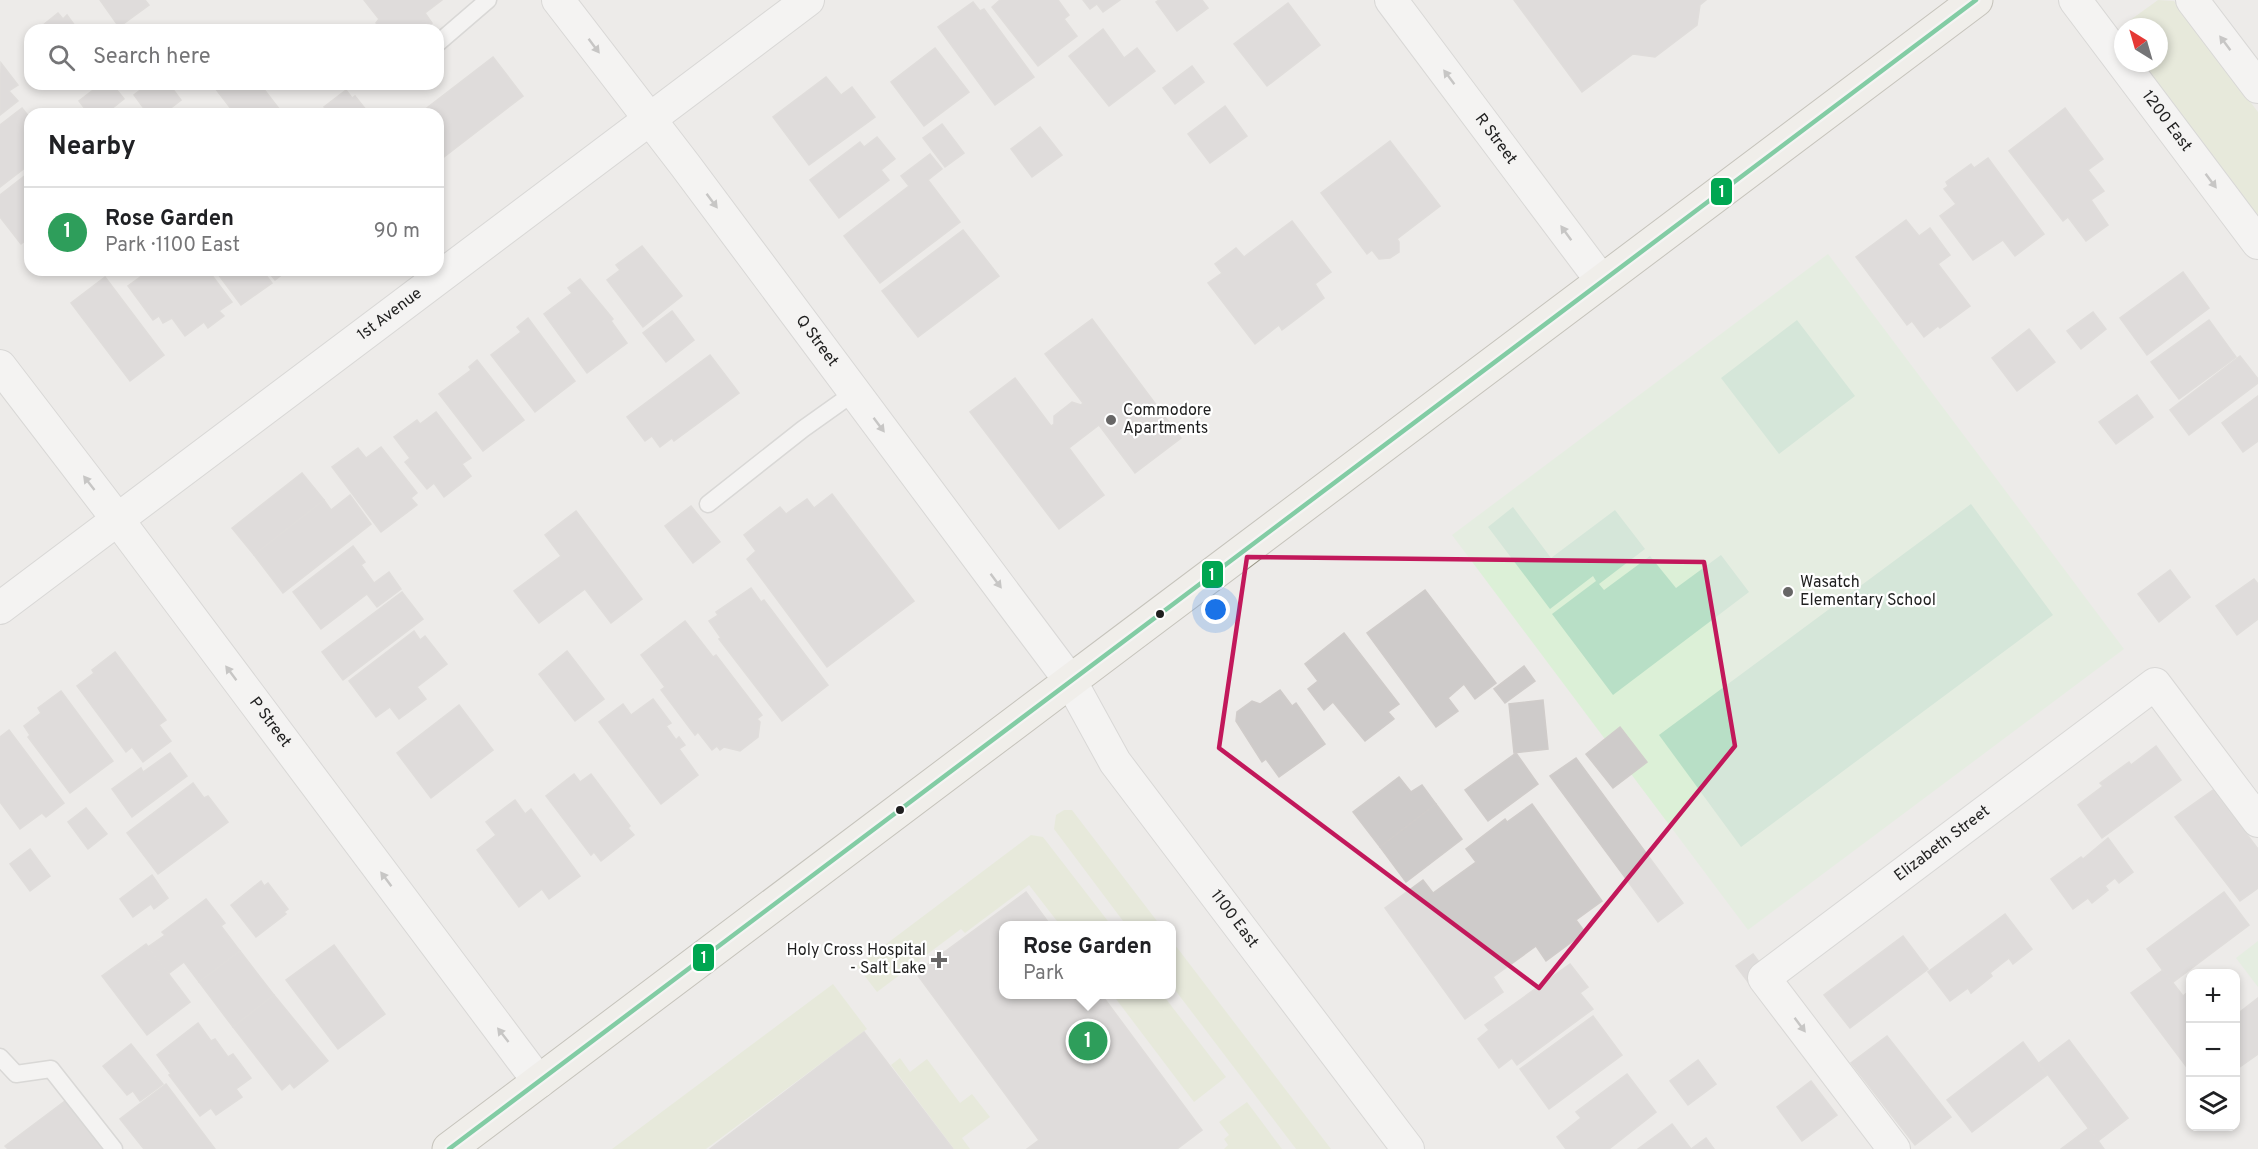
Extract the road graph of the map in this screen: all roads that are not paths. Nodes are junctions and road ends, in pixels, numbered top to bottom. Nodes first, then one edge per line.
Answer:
1 (488, 0) edge
2 (558, 0) edge
3 (808, 0) edge
4 (1391, 0) edge
5 (1976, 0) edge
6 (2074, 0) edge
7 (2192, 0) edge
8 (444, 38) edge
9 (2258, 87) edge
10 (650, 119) junction
11 (2258, 243) edge
12 (444, 274) edge
13 (442, 276) edge
14 (1601, 280) junction
15 (0, 366) edge
16 (855, 392) junction
17 (708, 504) dead end
18 (118, 520) junction
19 (0, 608) edge
20 (1071, 682) junction
21 (2258, 821) edge
22 (0, 1057) edge
23 (539, 1082) junction
24 (456, 1147) edge
25 (114, 1149) edge
26 (1408, 1149) edge
27 (1894, 1149) edge

1 - 8 lane
2 -> 10 street, Q Street
3 - 10 street, 1st Avenue
14 -> 4 street, R Street
5 - 14 main road
6 -> 11 street, 1200 East
9 -> 7 street
10 - 12 street, 1st Avenue
10 -> 16 street, Q Street
13 - 18 street, 1st Avenue
14 - 20 main road
18 -> 15 street, P Street
16 - 17 lane
16 -> 20 street, Q Street
18 - 19 street, 1st Avenue
23 -> 18 street, P Street
20 - 23 main road
20 - 26 street, 1100 East
21 -> 27 street, Elizabeth Street
22 - 25 lane
23 - 24 main road

